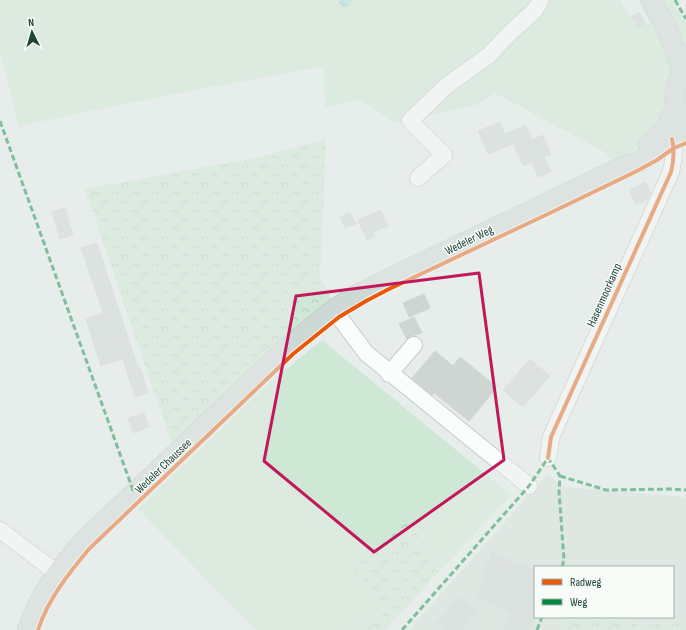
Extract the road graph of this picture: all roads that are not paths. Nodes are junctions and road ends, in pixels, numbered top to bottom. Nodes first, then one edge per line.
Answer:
1 (542, 0) edge
2 (650, 0) edge
3 (664, 24) junction
4 (686, 48) edge
5 (684, 74) edge
6 (681, 117) edge
7 (679, 136) edge
8 (621, 168) junction
9 (418, 178) dead end
10 (327, 315) junction
11 (414, 345) dead end
12 (389, 374) junction
13 (548, 458) dead end
14 (529, 486) dead end
15 (0, 530) edge
16 (57, 573) junction
17 (28, 630) edge

1 - 9 street
2 - 3 main road
3 - 4 main road
3 - 5 main road
5 - 6 main road
6 - 8 main road, Wedeler Weg
7 - 8 main road, Wedeler Weg
7 - 13 street, Hasenmoorkamp
8 - 10 main road, Wedeler Weg
10 - 12 street
10 - 16 main road, Wedeler Chaussee
11 - 12 street
12 - 14 street
15 - 16 street
16 - 17 main road, Wedeler Chaussee

